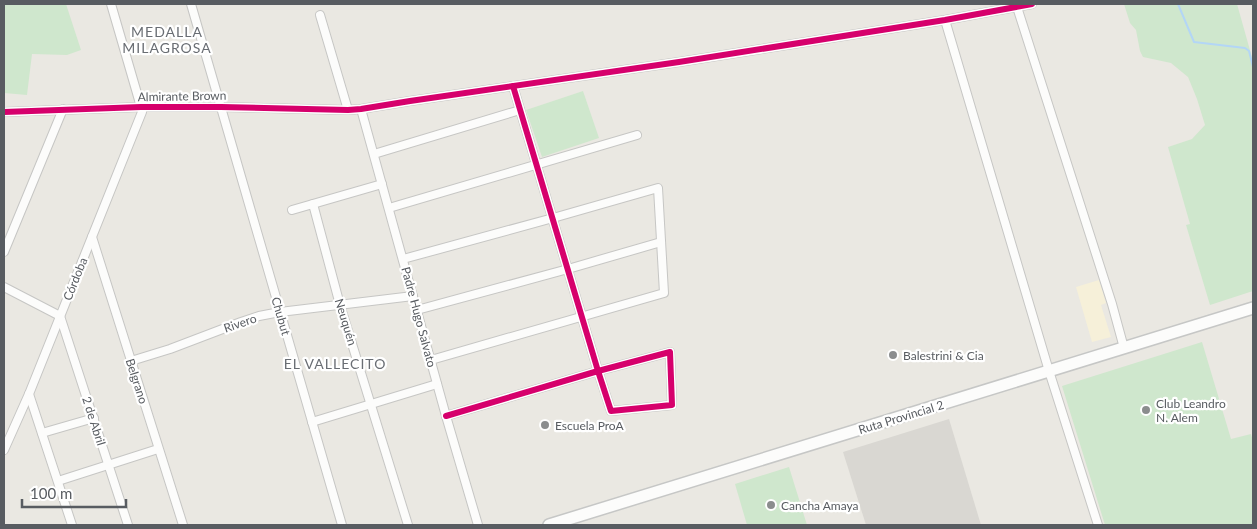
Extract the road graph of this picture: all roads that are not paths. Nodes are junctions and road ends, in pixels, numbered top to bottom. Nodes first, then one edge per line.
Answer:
1 (111, 4) edge
2 (190, 4) edge
3 (1032, 4) edge
4 (1017, 7) junction
5 (320, 15) dead end
6 (945, 20) junction
7 (513, 86) junction
8 (142, 107) junction
9 (221, 107) junction
10 (63, 109) junction
11 (361, 109) junction
12 (348, 110) junction
13 (520, 110) junction
14 (4, 112) edge
15 (637, 135) dead end
16 (374, 154) junction
17 (537, 164) junction
18 (382, 184) junction
19 (313, 204) junction
20 (389, 208) junction
21 (292, 210) dead end
22 (553, 218) junction
23 (92, 237) junction
24 (661, 242) junction
25 (4, 252) edge
26 (403, 259) junction
27 (568, 269) junction
28 (4, 287) edge
29 (413, 296) junction
30 (340, 305) junction
31 (1253, 308) edge
32 (417, 310) junction
33 (280, 312) junction
34 (60, 316) junction
35 (582, 316) junction
36 (1124, 348) junction
37 (431, 360) junction
38 (131, 361) junction
39 (598, 371) junction
40 (1049, 371) junction
41 (437, 384) junction
42 (29, 394) junction
43 (371, 404) junction
44 (446, 416) junction
45 (94, 418) junction
46 (312, 422) junction
47 (42, 433) junction
48 (7, 435) edge
49 (158, 449) junction
50 (4, 450) edge
51 (109, 465) junction
52 (58, 481) junction
53 (72, 525) edge
54 (128, 525) edge
55 (183, 525) edge
56 (342, 525) edge
57 (408, 525) edge
58 (478, 525) edge
59 (549, 525) edge
60 (1098, 525) edge

1 - 8 street
2 - 9 street, Chubut
3 - 4 street, Almirante Brown
4 - 6 street, Almirante Brown
4 - 36 street
5 - 12 street
6 - 7 street, Almirante Brown
6 - 40 street
7 - 11 street, Almirante Brown
7 - 13 street
8 - 9 street, Almirante Brown
8 - 10 street, Almirante Brown
8 - 23 street, Córdoba
9 - 12 street, Almirante Brown
9 - 33 street, Chubut
10 - 14 street, Almirante Brown
10 - 25 street
11 - 12 street, Almirante Brown
11 - 16 street, Padre Hugo Salvato
13 - 16 street
13 - 17 street
15 - 17 street
16 - 18 street, Padre Hugo Salvato
17 - 20 street
17 - 22 street
18 - 19 street
18 - 20 street, Padre Hugo Salvato
19 - 21 street
19 - 30 street, Neuquén
20 - 26 street, Padre Hugo Salvato
22 - 24 street
22 - 26 street
22 - 27 street
23 - 34 street, Córdoba
23 - 38 street, Belgrano
24 - 27 street
24 - 35 street
26 - 29 street, Padre Hugo Salvato
27 - 32 street
27 - 35 street
28 - 34 street
29 - 30 street, Rivero
29 - 32 street, Padre Hugo Salvato
30 - 33 street, Rivero
30 - 43 street, Neuquén
31 - 36 main road, Ruta Provincial 2
32 - 37 street, Padre Hugo Salvato
33 - 38 street, Rivero
33 - 46 street, Chubut
34 - 42 street, Córdoba
34 - 45 street, 2 de Abril
35 - 37 street
35 - 39 street
36 - 40 main road, Ruta Provincial 2
37 - 41 street, Padre Hugo Salvato
38 - 49 street, Belgrano
39 - 39 street
39 - 44 street
40 - 59 main road, Ruta Provincial 2
40 - 60 street
41 - 43 street
41 - 44 street, Padre Hugo Salvato
42 - 47 street
42 - 48 street, Córdoba
43 - 46 street
43 - 57 street, Neuquén
44 - 58 street, Padre Hugo Salvato
45 - 47 street
45 - 51 street, 2 de Abril
46 - 56 street, Chubut
47 - 52 street
48 - 50 street, Córdoba
49 - 51 street
49 - 55 street, Belgrano
51 - 52 street
51 - 54 street, 2 de Abril
52 - 53 street

